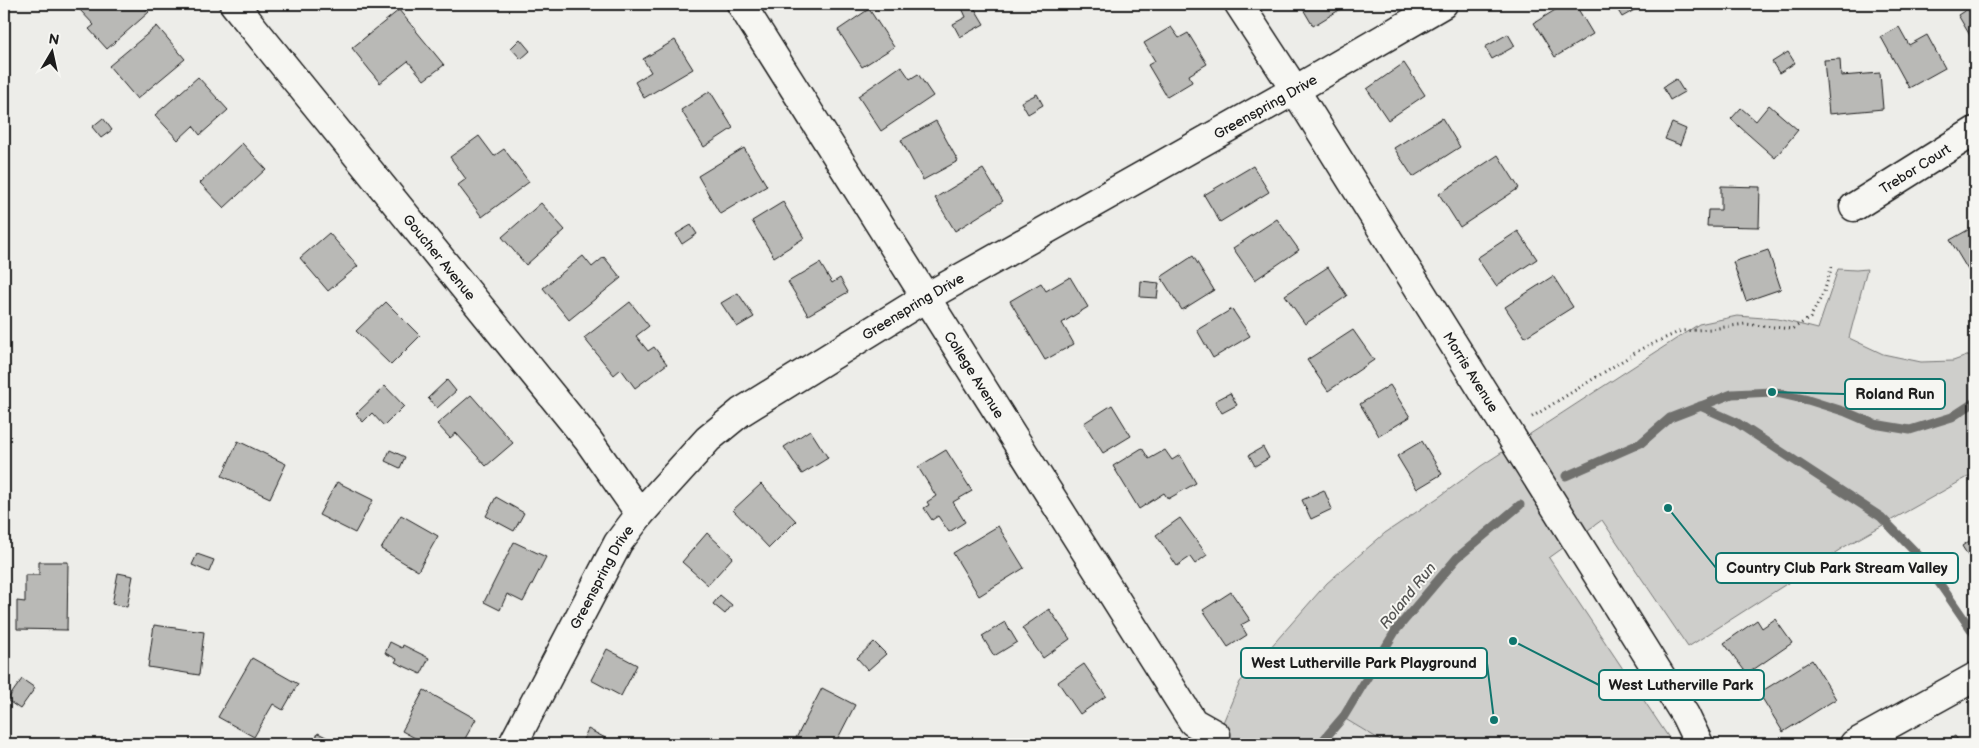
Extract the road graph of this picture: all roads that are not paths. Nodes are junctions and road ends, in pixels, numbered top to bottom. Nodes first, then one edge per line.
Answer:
1 (234, 4) edge
2 (741, 4) edge
3 (1238, 4) edge
4 (1443, 4) edge
5 (1295, 90) junction
6 (1975, 130) edge
7 (1854, 206) dead end
8 (925, 298) junction
9 (640, 514) junction
10 (1975, 677) edge
11 (1216, 735) dead end
12 (512, 744) edge
13 (1699, 744) edge
14 (1854, 744) edge

1 - 9 street, Goucher Avenue
2 - 8 street, College Avenue
3 - 5 street, Morris Avenue
4 - 5 street, Greenspring Drive
5 - 8 street, Greenspring Drive
5 - 13 street, Morris Avenue
6 - 7 street, Trebor Court
8 - 9 street, Greenspring Drive
8 - 11 street, College Avenue
9 - 12 street, Greenspring Drive
10 - 14 street

